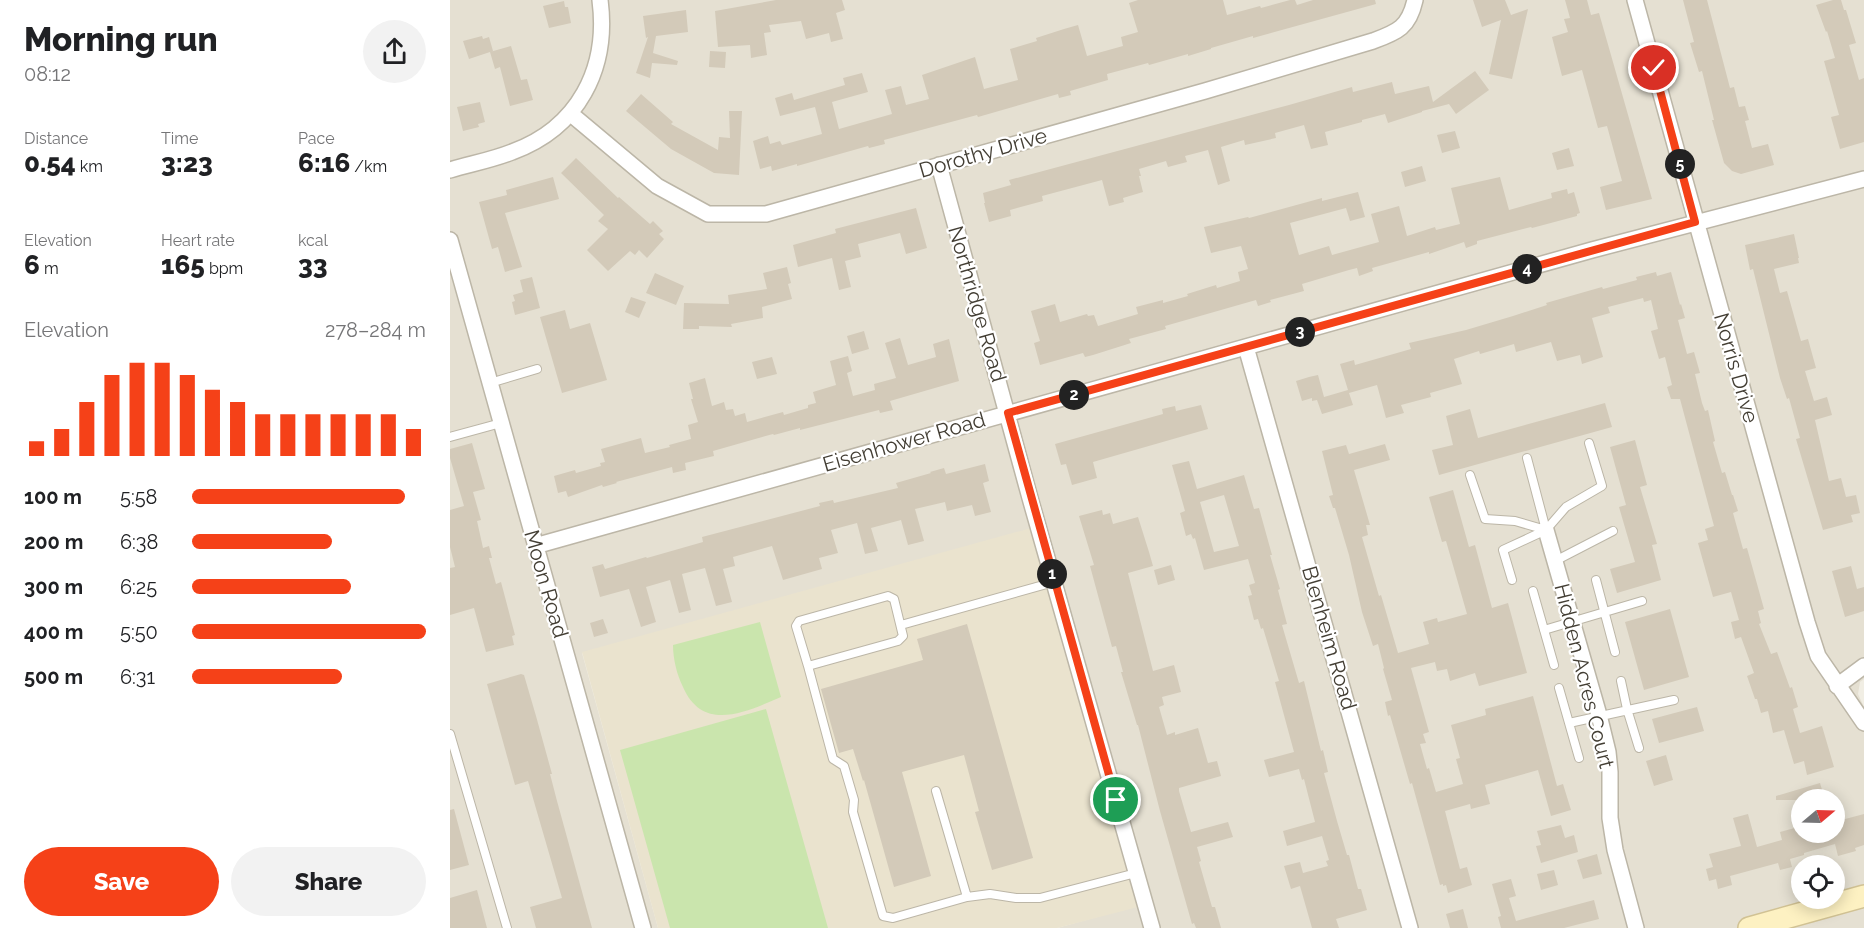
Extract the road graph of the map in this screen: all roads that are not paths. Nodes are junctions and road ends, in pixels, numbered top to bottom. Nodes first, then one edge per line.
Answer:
1 (600, 0) edge
2 (1635, 0) edge
3 (1413, 8) edge
4 (571, 114) junction
5 (939, 165) junction
6 (450, 170) edge
7 (1864, 179) edge
8 (1695, 222) junction
9 (450, 240) edge
10 (1246, 347) junction
11 (537, 369) dead end
12 (490, 382) junction
13 (1008, 413) junction
14 (501, 423) junction
15 (450, 437) edge
16 (1589, 443) dead end
17 (1527, 458) dead end
18 (1470, 475) dead end
19 (1546, 530) junction
20 (1613, 531) dead end
21 (535, 546) junction
22 (1555, 561) junction
23 (1512, 580) dead end
24 (1596, 580) dead end
25 (1054, 582) junction
26 (1533, 591) dead end
27 (1642, 601) dead end
28 (1604, 613) junction
29 (1572, 622) junction
30 (901, 625) junction
31 (1544, 630) junction
32 (1615, 652) dead end
33 (1554, 665) dead end
34 (808, 666) junction
35 (1864, 666) edge
36 (1622, 681) dead end
37 (1837, 686) junction
38 (1559, 688) dead end
39 (1674, 700) dead end
40 (1627, 709) junction
41 (1599, 715) junction
42 (1569, 723) junction
43 (1864, 723) edge
44 (450, 734) edge
45 (1639, 748) dead end
46 (1579, 758) dead end
47 (936, 791) dead end
48 (1136, 873) junction
49 (1864, 896) edge
50 (967, 897) junction
51 (507, 928) edge
52 (643, 928) edge
53 (1152, 928) edge
54 (1410, 928) edge
55 (1636, 928) edge
56 (1749, 928) edge

1 - 4 street
2 - 8 street, Norris Drive
3 - 5 street, Dorothy Drive
4 - 5 street, Dorothy Drive
4 - 6 street
5 - 13 street, Northridge Road
7 - 8 street, Eisenhower Road
8 - 10 street, Eisenhower Road
8 - 37 street, Norris Drive
9 - 12 street, Moon Road
10 - 13 street, Eisenhower Road
10 - 54 street, Blenheim Road
11 - 12 lane
12 - 14 street, Moon Road
13 - 21 street, Eisenhower Road
13 - 25 street, Northridge Road
14 - 15 lane
14 - 21 street, Moon Road
16 - 19 lane
17 - 19 lane
18 - 19 lane
19 - 22 street, Hidden Acres Court
19 - 23 lane
20 - 22 lane
21 - 52 street, Moon Road
22 - 29 street, Hidden Acres Court
24 - 28 lane
25 - 30 lane
25 - 48 street, Northridge Road
26 - 31 lane
27 - 28 lane
28 - 29 lane
28 - 32 lane
29 - 31 lane
29 - 41 street, Hidden Acres Court
30 - 34 lane
30 - 34 lane
31 - 33 lane
34 - 50 lane
35 - 37 street
36 - 40 lane
37 - 43 street, Norris Drive
38 - 42 lane
39 - 40 lane
40 - 41 lane
40 - 45 lane
41 - 42 lane
41 - 55 street, Hidden Acres Court
42 - 46 lane
44 - 51 lane
47 - 50 lane
48 - 50 lane
48 - 53 street, Northridge Road
49 - 56 street

